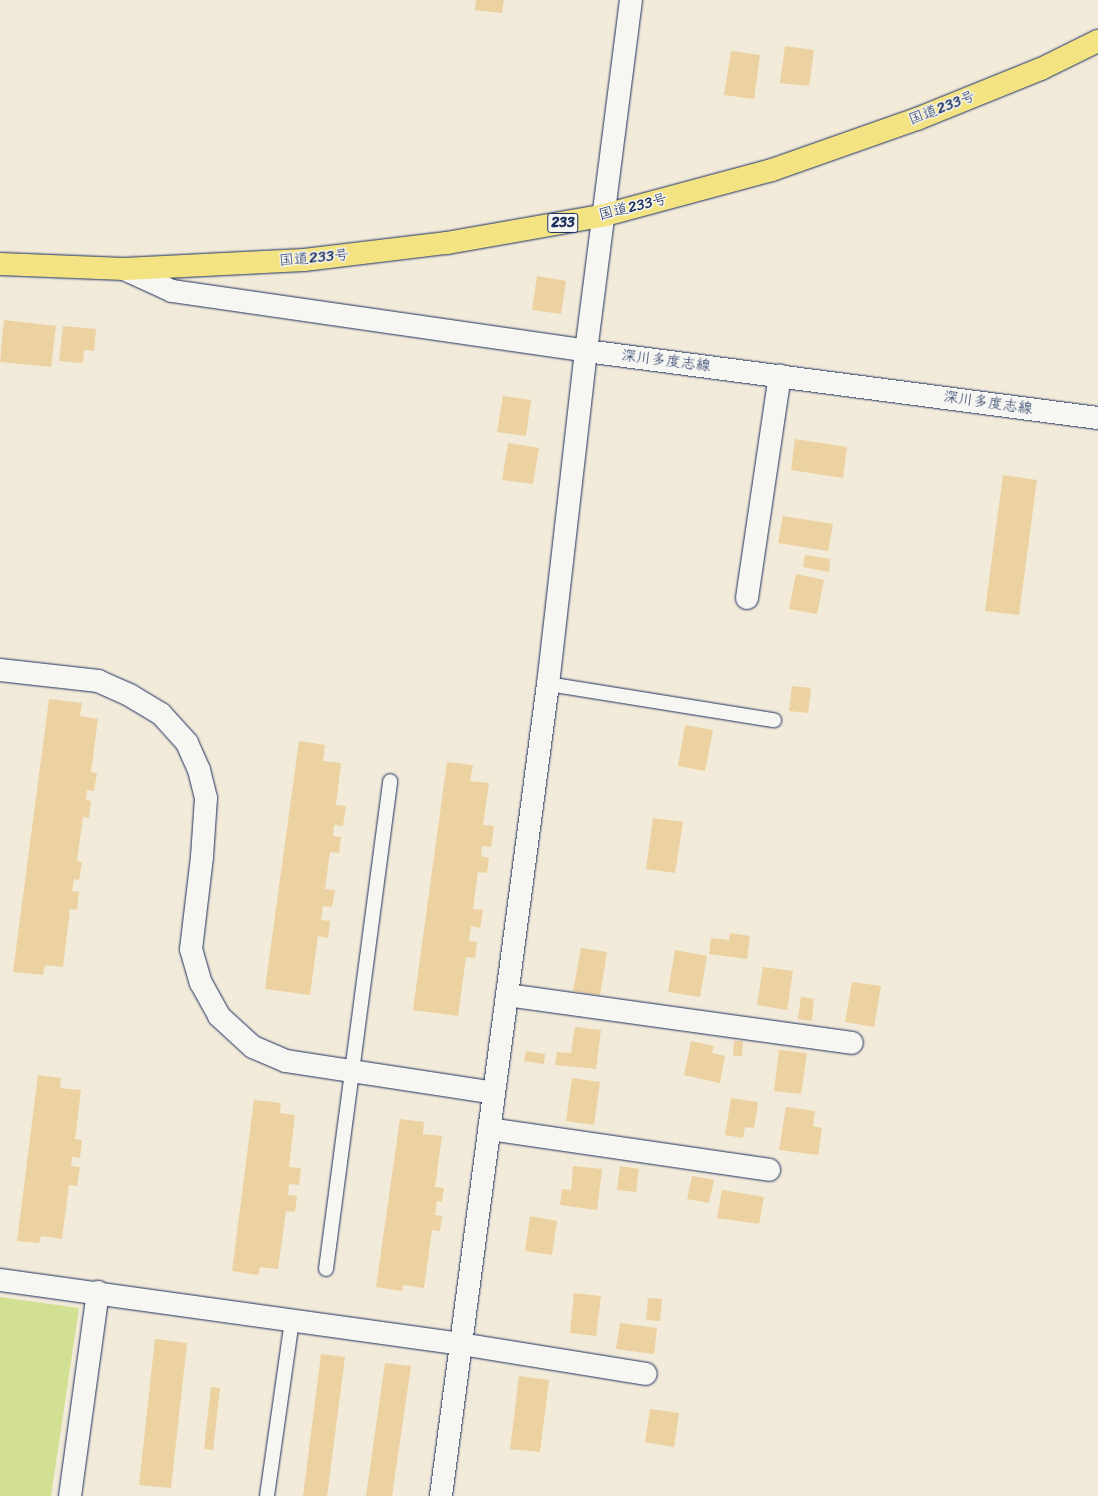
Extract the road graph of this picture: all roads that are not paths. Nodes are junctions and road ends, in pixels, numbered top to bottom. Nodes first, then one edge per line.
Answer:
1 (631, 0) edge
2 (1098, 41) edge
3 (605, 216) junction
4 (0, 264) edge
5 (124, 269) junction
6 (586, 351) junction
7 (780, 375) junction
8 (1098, 418) edge
9 (747, 598) dead end
10 (0, 670) edge
11 (548, 684) junction
12 (774, 720) dead end
13 (390, 781) dead end
14 (507, 995) junction
15 (852, 1043) dead end
16 (352, 1071) junction
17 (494, 1093) junction
18 (489, 1129) junction
19 (769, 1170) dead end
20 (326, 1269) dead end
21 (0, 1280) edge
22 (98, 1292) junction
23 (292, 1320) junction
24 (461, 1344) junction
25 (646, 1374) dead end
26 (70, 1496) edge
27 (267, 1496) edge
28 (441, 1496) edge

1 - 3 street
2 - 3 highway, 国道233号 / 233
3 - 5 highway, 国道233号 / 233
3 - 6 street
4 - 5 highway, 国道233号 / 233
5 - 6 street, 深川多度志線
6 - 7 street, 深川多度志線
6 - 11 street
7 - 8 street, 深川多度志線
7 - 9 street
10 - 16 street
11 - 12 lane
11 - 14 street
13 - 16 lane
14 - 15 street
14 - 17 street
16 - 17 street
16 - 20 lane
17 - 18 street
18 - 19 street
18 - 24 street
21 - 22 street
22 - 23 street
22 - 26 street
23 - 24 street
23 - 27 lane
24 - 25 street
24 - 28 street

